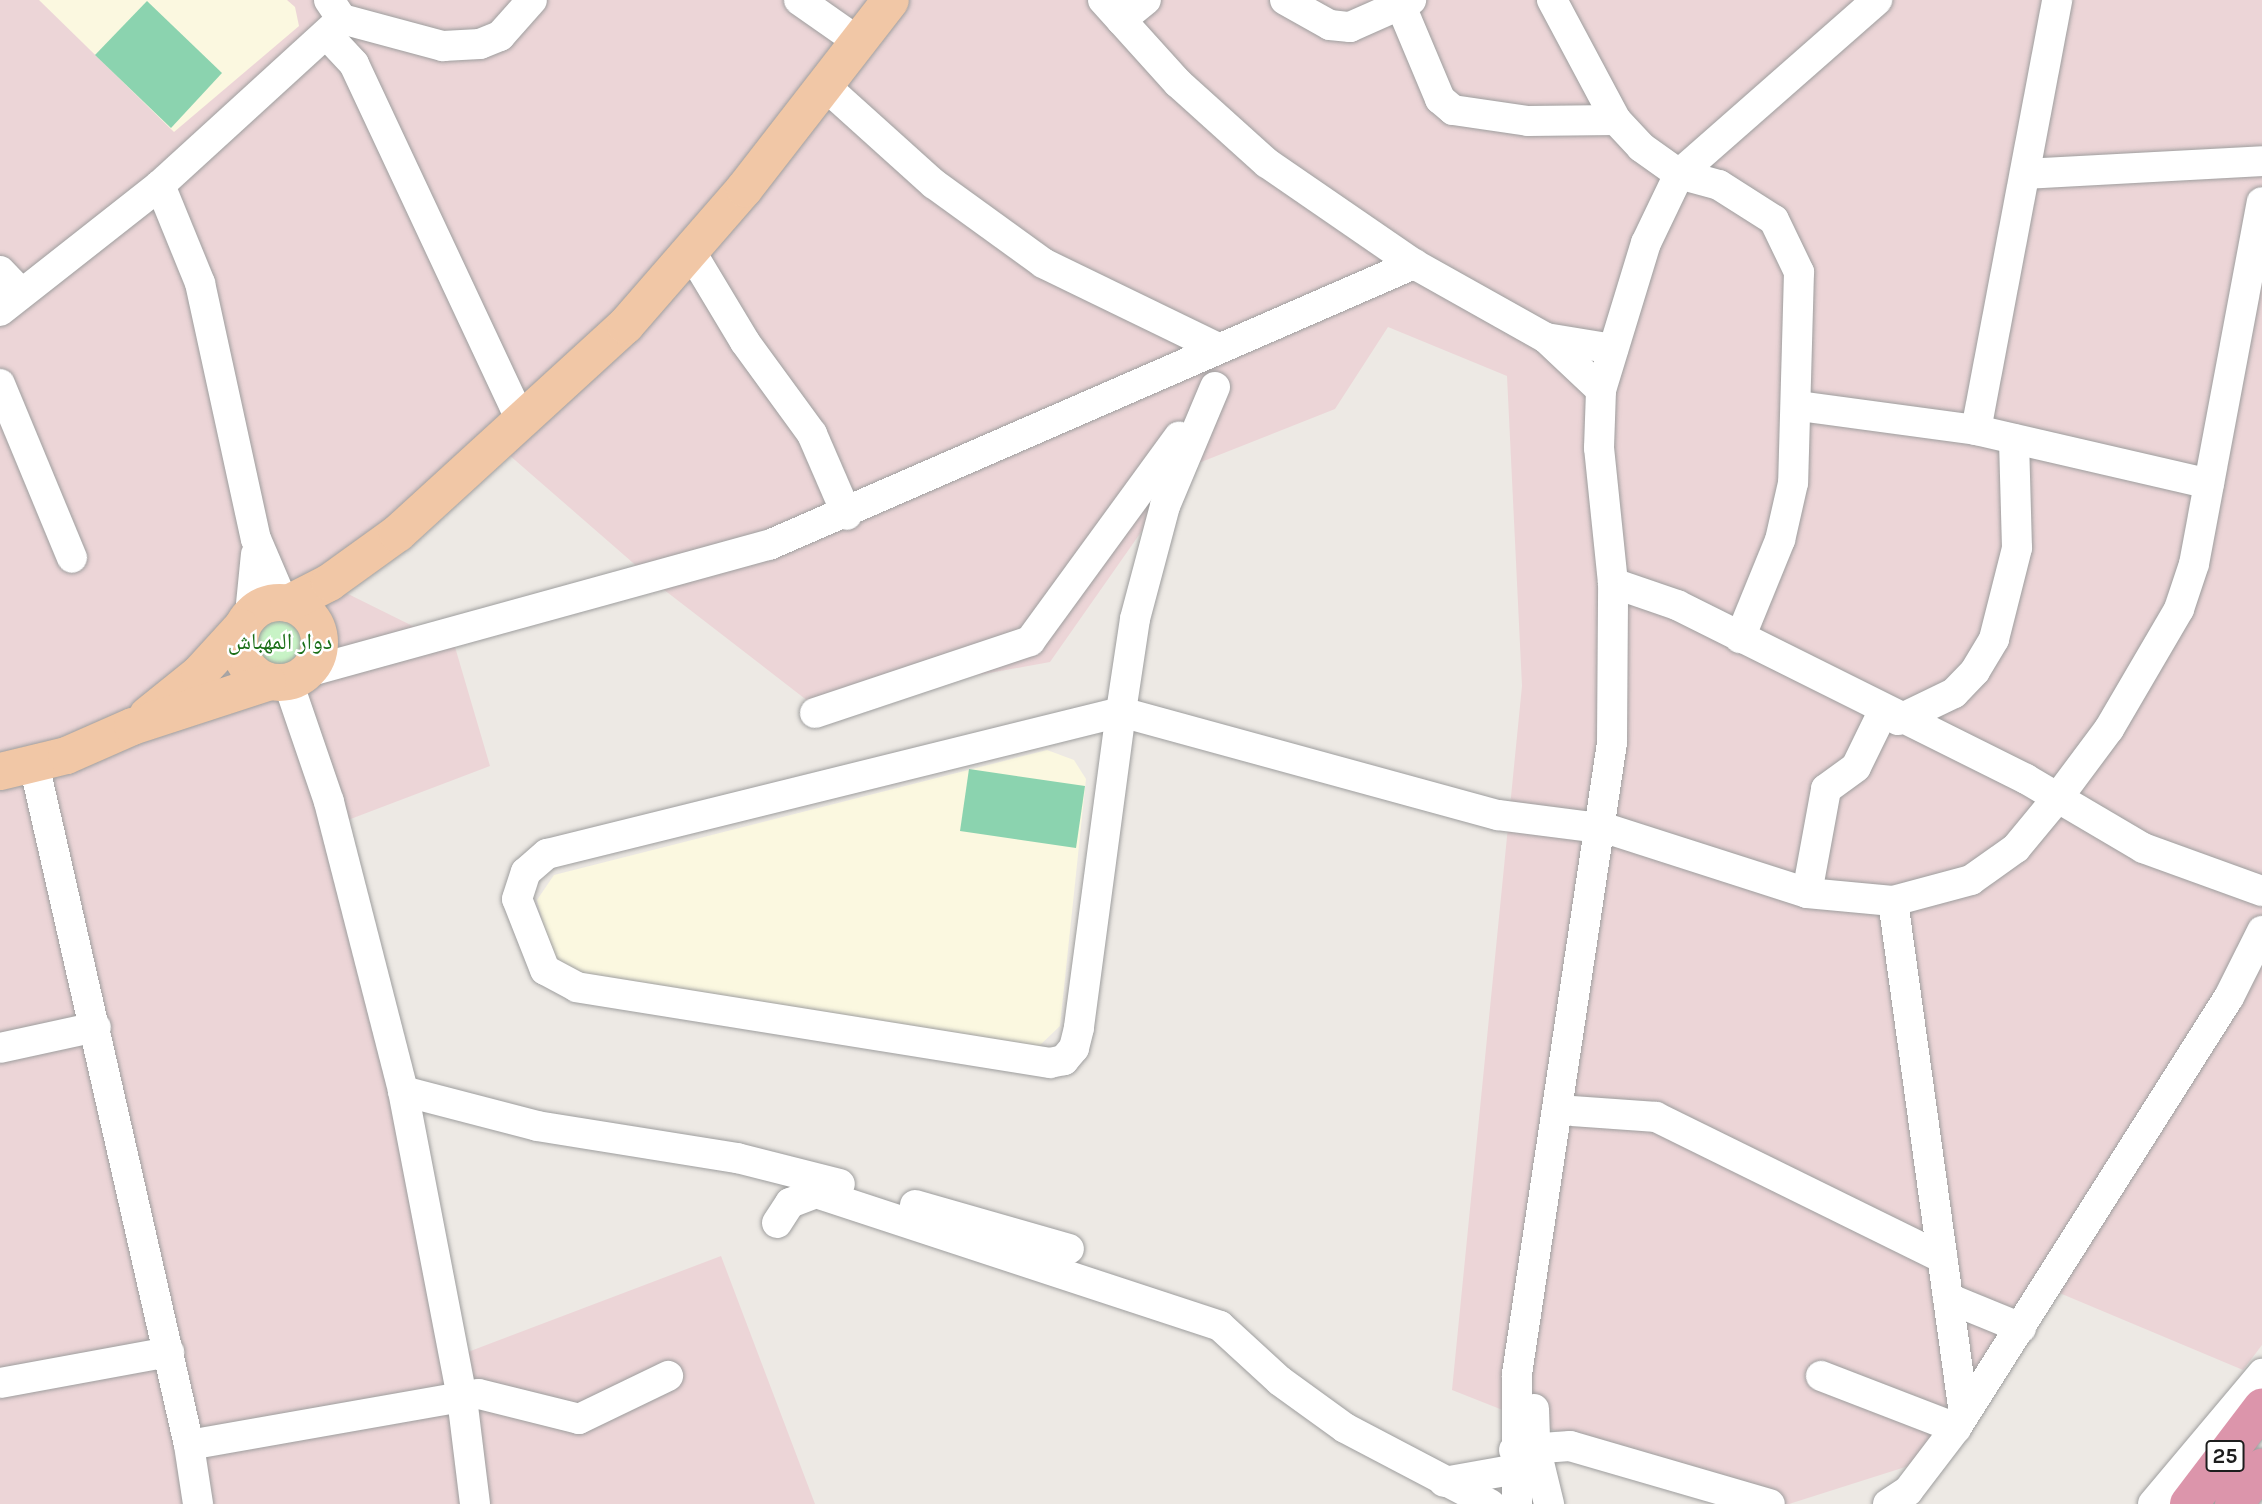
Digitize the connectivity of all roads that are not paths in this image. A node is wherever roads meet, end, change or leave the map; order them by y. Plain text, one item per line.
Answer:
1 (532, 0) edge
2 (799, 0) edge
3 (890, 0) edge
4 (1146, 0) edge
5 (1285, 0) edge
6 (1552, 0) edge
7 (1877, 0) edge
8 (2057, 0) edge
9 (1406, 3) edge
10 (1112, 10) edge
11 (333, 18) edge
12 (859, 42) junction
13 (825, 86) junction
14 (1616, 120) junction
15 (2262, 161) edge
16 (1679, 174) junction
17 (2025, 174) junction
18 (160, 185) junction
19 (2262, 202) edge
20 (691, 252) junction
21 (1414, 264) junction
22 (7, 291) edge
23 (1253, 334) junction
24 (1546, 338) junction
25 (1218, 348) junction
26 (1613, 349) junction
27 (0, 384) edge
28 (1215, 387) junction
29 (1601, 390) junction
30 (1799, 406) junction
31 (522, 423) junction
32 (1976, 430) junction
33 (2014, 439) junction
34 (2209, 484) junction
35 (847, 514) junction
36 (369, 555) junction
37 (72, 558) dead end
38 (1613, 583) junction
39 (266, 612) junction
40 (319, 636) junction
41 (1740, 638) junction
42 (287, 678) junction
43 (1121, 712) junction
44 (815, 713) dead end
45 (1891, 716) junction
46 (132, 726) junction
47 (17, 768) edge
48 (2059, 796) junction
49 (1602, 828) junction
50 (2262, 891) edge
51 (1807, 893) junction
52 (1893, 901) junction
53 (2262, 931) edge
54 (96, 1027) junction
55 (0, 1048) edge
56 (403, 1091) junction
57 (1573, 1111) junction
58 (777, 1223) dead end
59 (1069, 1249) dead end
60 (1942, 1258) junction
61 (1948, 1298) junction
62 (2021, 1328) junction
63 (169, 1352) junction
64 (2262, 1374) edge
65 (668, 1376) dead end
66 (1821, 1376) dead end
67 (0, 1383) edge
68 (462, 1398) junction
69 (2262, 1408) edge
70 (1960, 1421) junction
71 (190, 1445) junction
72 (1526, 1457) junction
73 (2262, 1468) edge
74 (1444, 1482) junction
75 (2262, 1497) edge
76 (198, 1504) edge
77 (475, 1504) edge
78 (1490, 1504) edge
79 (1517, 1504) edge
80 (1549, 1504) edge
81 (1770, 1504) edge
82 (1888, 1504) edge
83 (2153, 1504) edge
84 (2189, 1504) edge
85 (2234, 1504) edge
86 (2257, 1504) edge

1 - 11 street
2 - 12 street
3 - 12 main road
4 - 10 street
5 - 9 street
6 - 14 street
7 - 16 street
8 - 17 street
9 - 14 street
10 - 21 street
11 - 18 street
11 - 31 street
12 - 13 main road
13 - 20 main road
13 - 25 street
14 - 16 street
15 - 17 street
16 - 26 street
16 - 30 street
17 - 32 street
18 - 22 street
18 - 39 street
19 - 34 street
20 - 31 main road
20 - 35 street
21 - 23 street
21 - 24 street
23 - 25 street
23 - 28 street
24 - 26 street
24 - 29 street
25 - 35 street
26 - 29 street
27 - 37 street
28 - 43 street
28 - 44 street
29 - 38 street
30 - 32 street
30 - 41 street
31 - 36 main road
32 - 33 street
33 - 34 street
33 - 45 street
34 - 48 street
35 - 42 street
36 - 39 main road
36 - 40 main road
38 - 41 street
38 - 49 street
39 - 40 main road
39 - 42 main road
39 - 46 main road
40 - 42 main road
41 - 45 street
42 - 46 main road
42 - 56 street
43 - 43 street
43 - 49 street
45 - 48 street
45 - 51 street
46 - 47 main road
47 - 54 street
48 - 50 street
48 - 52 street
49 - 51 street
49 - 57 street
49 - 72 street
51 - 52 street
52 - 60 street
53 - 62 street
54 - 55 street
54 - 63 street
56 - 59 street
56 - 68 street
57 - 60 street
57 - 72 street
58 - 74 street
60 - 61 street
61 - 62 street
61 - 70 street
62 - 70 street
63 - 67 street
63 - 71 street
64 - 83 street
65 - 68 street
66 - 70 street
68 - 71 street
68 - 77 street
69 - 84 highway, 25
70 - 82 street
71 - 76 street
72 - 74 street
72 - 79 street
72 - 80 street
72 - 81 street
73 - 85 highway, 25
74 - 78 street
75 - 86 street

